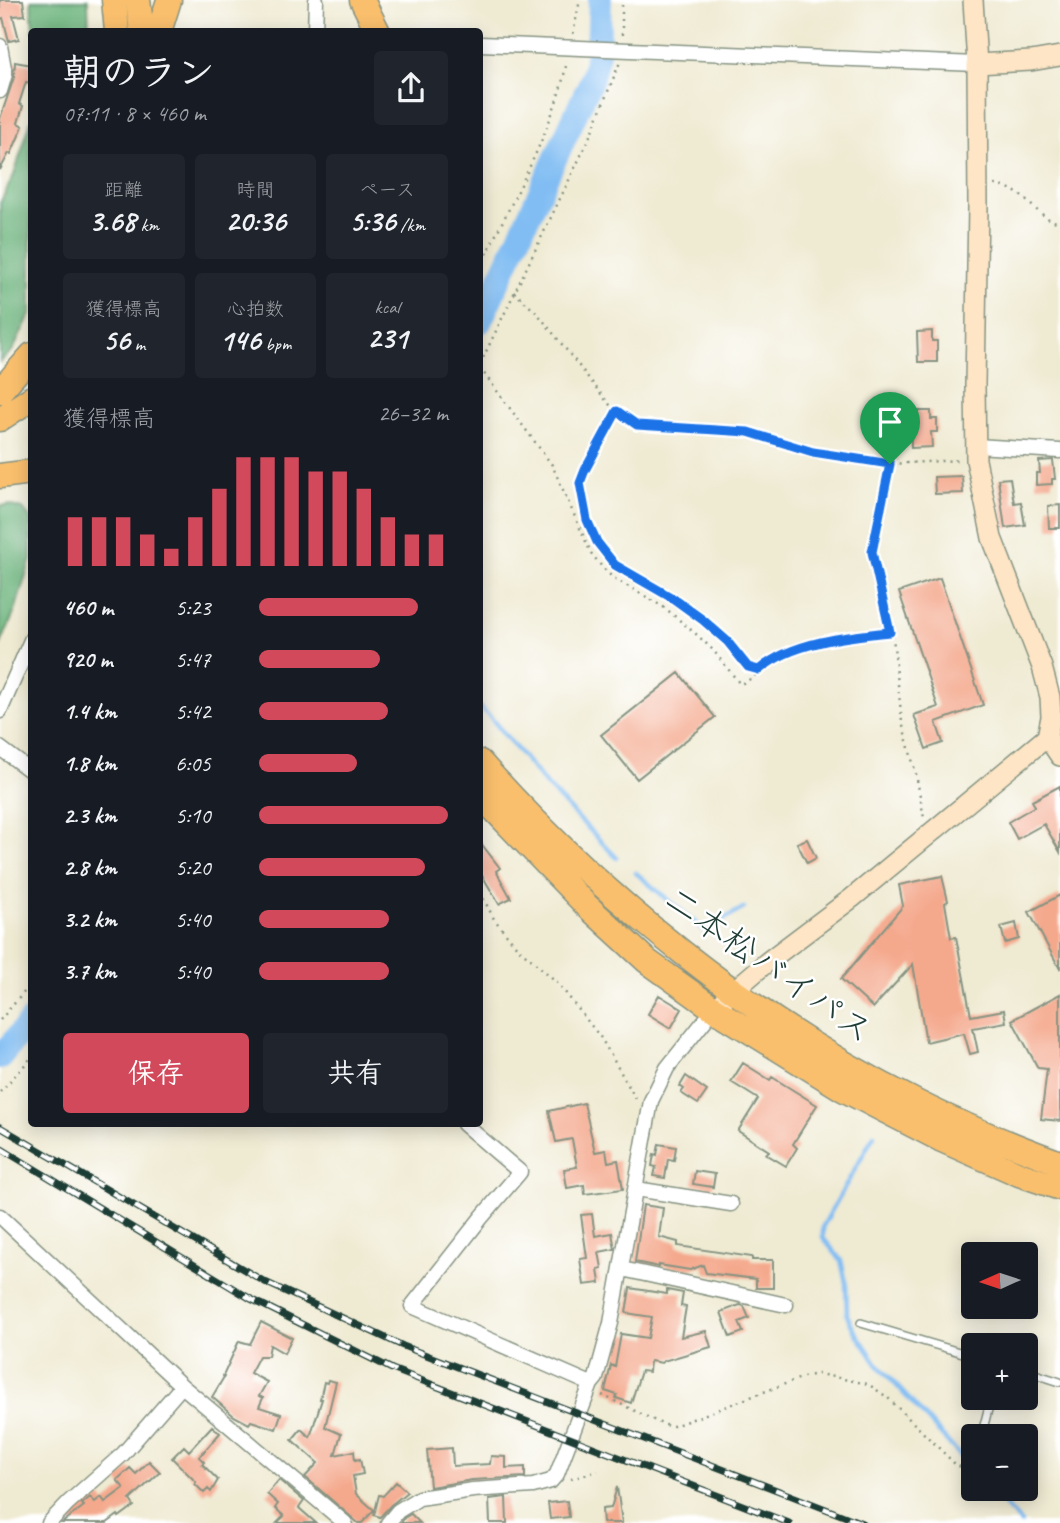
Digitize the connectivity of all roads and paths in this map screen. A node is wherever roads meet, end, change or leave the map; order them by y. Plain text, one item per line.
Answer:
1 (104, 0) edge
2 (114, 0) edge
3 (138, 0) edge
4 (169, 0) edge
5 (316, 0) edge
6 (362, 0) edge
7 (377, 0) edge
8 (580, 0) edge
9 (622, 0) edge
10 (974, 0) edge
11 (106, 28) edge
12 (117, 28) edge
13 (142, 28) edge
14 (160, 28) edge
15 (315, 28) edge
16 (375, 28) edge
17 (387, 28) edge
18 (483, 44) edge
19 (0, 46) edge
20 (571, 48) junction
21 (620, 50) junction
22 (1060, 56) edge
23 (977, 64) junction
24 (0, 91) edge
25 (977, 181) junction
26 (1060, 223) edge
27 (483, 261) edge
28 (514, 292) junction
29 (483, 359) edge
30 (28, 360) edge
31 (483, 370) edge
32 (0, 391) edge
33 (28, 401) edge
34 (617, 411) junction
35 (28, 414) edge
36 (0, 419) edge
37 (0, 431) edge
38 (1060, 451) edge
39 (976, 453) junction
40 (890, 464) junction
41 (28, 472) edge
42 (0, 476) edge
43 (890, 632) junction
44 (28, 647) edge
45 (759, 670) junction
46 (0, 711) edge
47 (1047, 737) junction
48 (0, 748) edge
49 (1060, 756) edge
50 (483, 765) edge
51 (28, 769) edge
52 (483, 799) edge
53 (483, 823) edge
54 (928, 835) junction
55 (483, 898) edge
56 (647, 961) junction
57 (28, 988) edge
58 (734, 990) junction
59 (714, 1009) junction
60 (0, 1020) edge
61 (28, 1061) edge
62 (0, 1092) edge
63 (648, 1116) junction
64 (468, 1127) edge
65 (1060, 1163) edge
66 (1060, 1188) edge
67 (636, 1189) junction
68 (731, 1205) dead end
69 (0, 1216) edge
70 (622, 1269) junction
71 (786, 1305) dead end
72 (861, 1323) dead end
73 (961, 1352) edge
74 (1038, 1375) edge
75 (1060, 1382) edge
76 (183, 1386) junction
77 (590, 1387) junction
78 (961, 1467) edge
79 (597, 1471) dead end
80 (551, 1481) junction
81 (334, 1520) edge
82 (49, 1523) edge
83 (388, 1523) edge

1 - 11 highway
2 - 12 highway
3 - 13 highway
4 - 14 highway
5 - 15 street
6 - 16 highway
7 - 17 highway
8 - 20 path
9 - 21 path
10 - 23 street
18 - 20 street
19 - 24 street
20 - 21 street
20 - 27 path
21 - 23 street
21 - 28 path
22 - 23 street
23 - 25 street
25 - 26 path
25 - 39 street
28 - 29 path
28 - 34 path
30 - 32 highway
31 - 45 path
33 - 36 highway
34 - 40 path
34 - 45 path
35 - 37 highway
38 - 39 street
39 - 40 path
39 - 47 street
40 - 43 path
41 - 42 highway
43 - 45 path
43 - 54 path
44 - 46 street
47 - 49 street
47 - 54 street
48 - 51 street
50 - 58 highway, 二本松バイパス
52 - 56 highway, 二本松バイパス
53 - 56 highway
54 - 58 street
55 - 63 path
56 - 59 highway, 二本松バイパス
57 - 60 path
58 - 59 street
58 - 65 highway, 二本松バイパス
59 - 63 street
59 - 66 highway, 二本松バイパス
61 - 62 path
63 - 67 street
64 - 77 street
67 - 68 street
67 - 70 street
69 - 76 street
70 - 71 street
70 - 77 street
72 - 73 lane
74 - 75 lane
76 - 81 street
76 - 82 street
77 - 78 path
77 - 80 street
79 - 80 path
80 - 83 street

